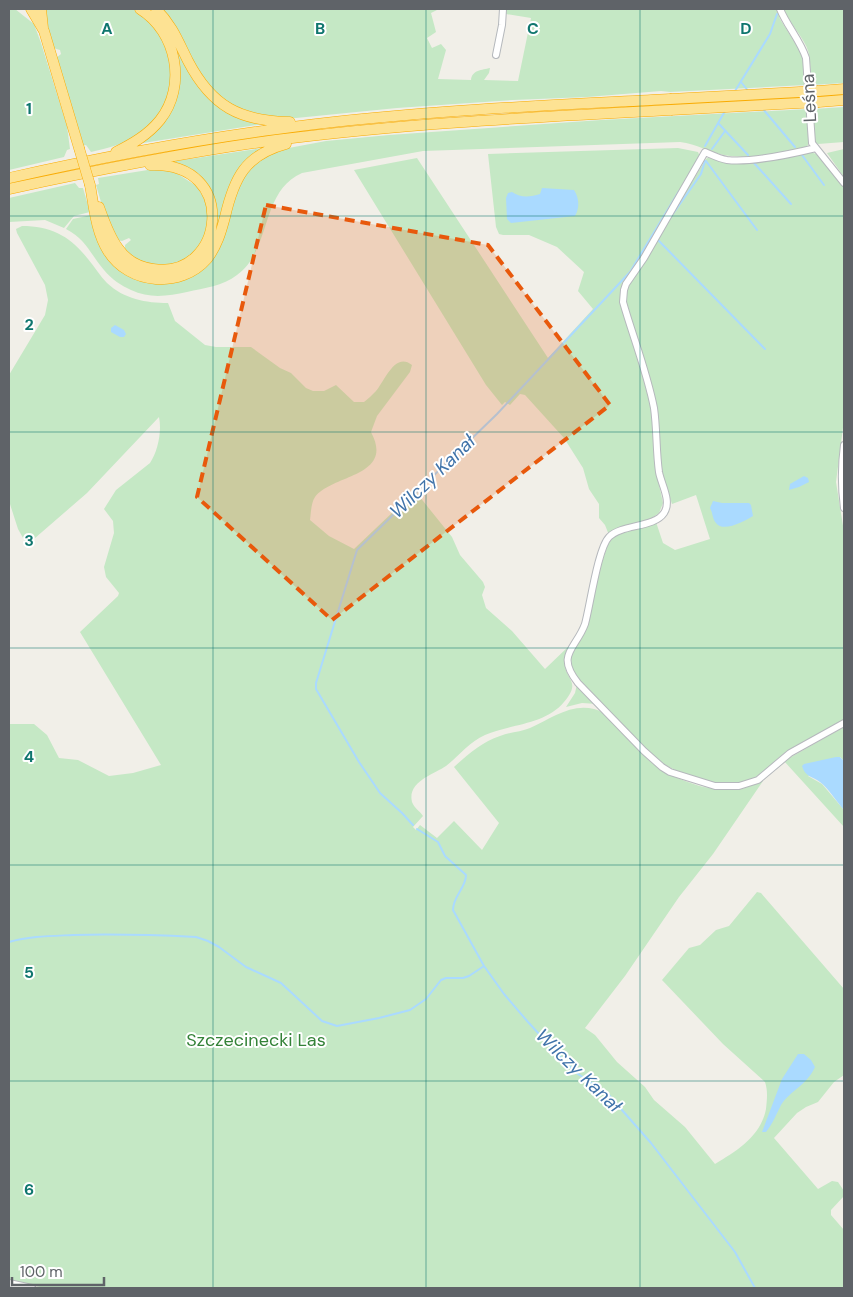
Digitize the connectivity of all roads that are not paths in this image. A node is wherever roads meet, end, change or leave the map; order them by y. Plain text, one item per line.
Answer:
1 (31, 9) edge
2 (42, 9) edge
3 (140, 9) edge
4 (156, 9) edge
5 (503, 9) edge
6 (780, 9) edge
7 (44, 31) junction
8 (496, 55) dead end
9 (844, 89) edge
10 (844, 100) edge
11 (321, 123) junction
12 (322, 134) junction
13 (816, 148) junction
14 (106, 157) junction
15 (116, 166) junction
16 (9, 178) edge
17 (844, 183) edge
18 (90, 185) junction
19 (9, 189) edge
20 (844, 445) edge
21 (844, 508) edge
22 (844, 723) edge
23 (9, 1283) edge
24 (32, 1288) edge

1 - 7 highway
2 - 7 highway
3 - 14 highway
4 - 11 highway
5 - 8 street
6 - 13 street, Leśna
7 - 18 highway, bridge
9 - 11 highway, bridge
10 - 12 highway, bridge
11 - 14 highway
12 - 15 highway
12 - 18 highway
13 - 17 street, Leśna
13 - 22 street
14 - 16 highway
15 - 18 highway
15 - 19 highway
20 - 21 street
23 - 24 street

